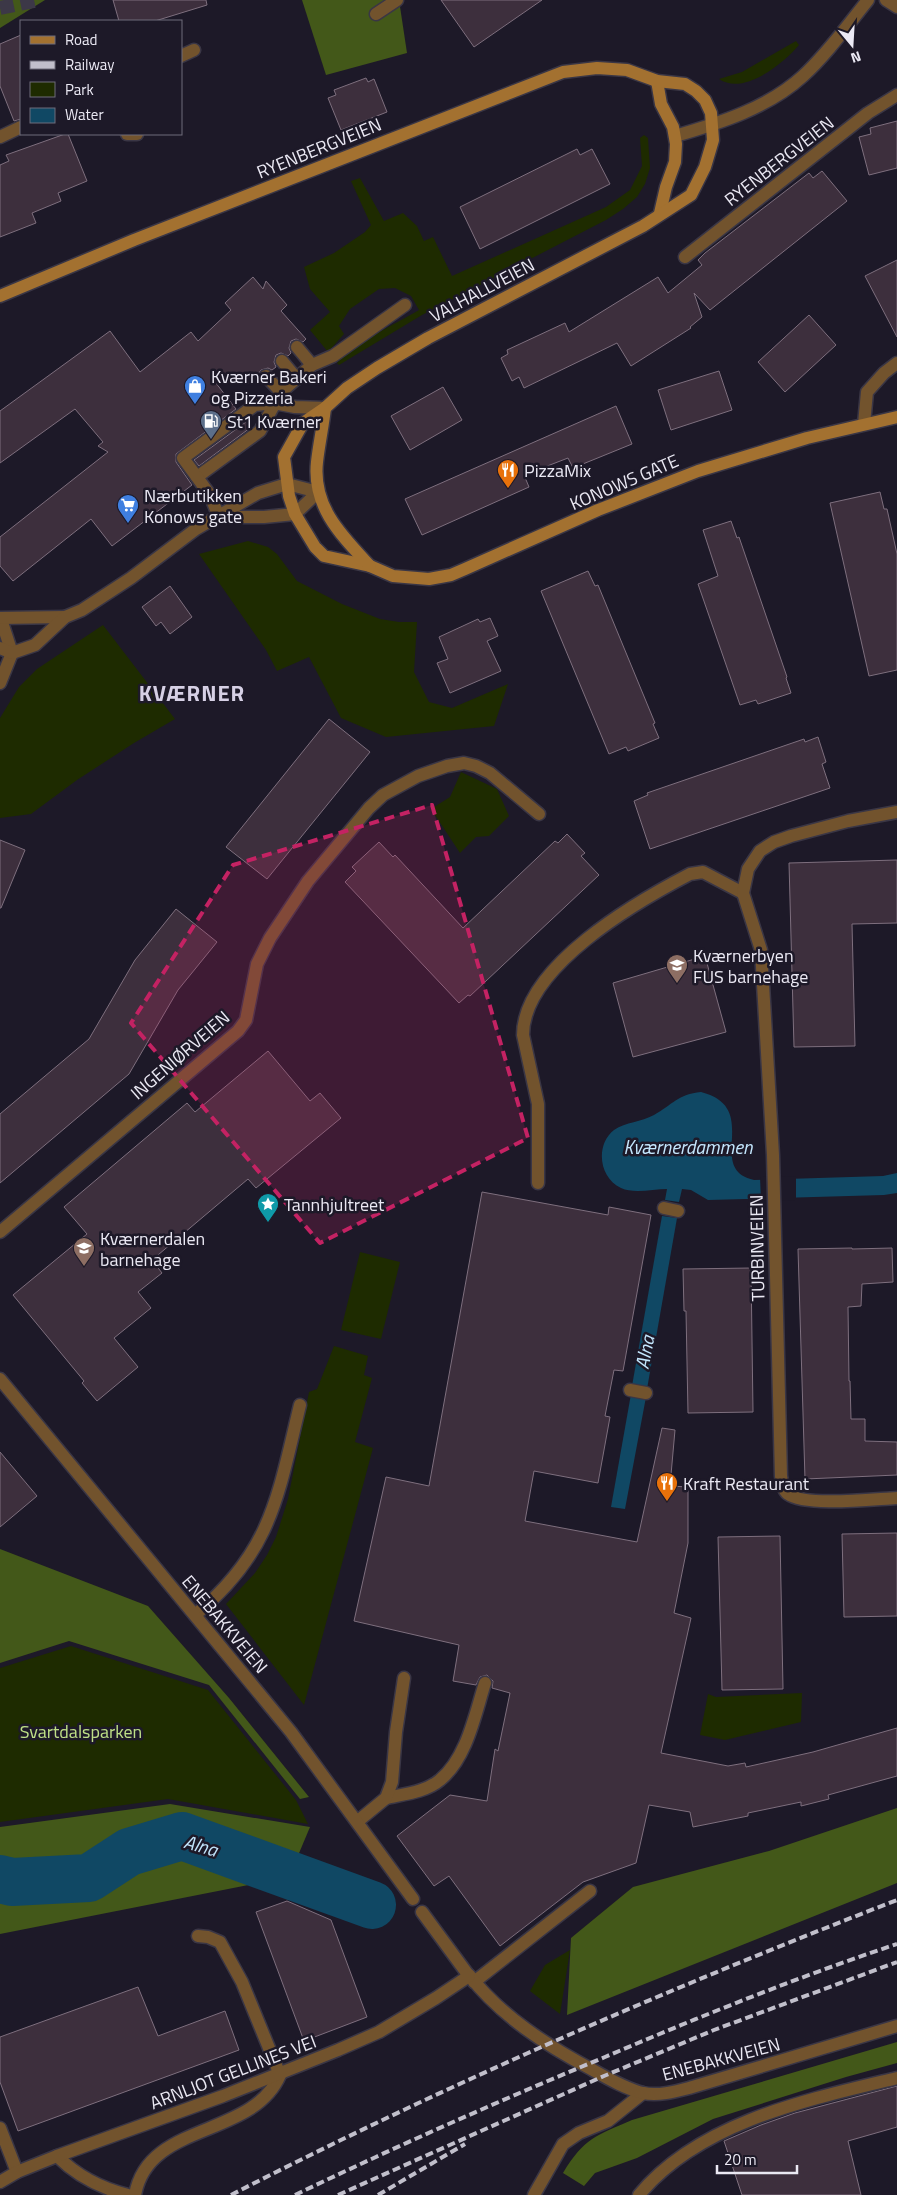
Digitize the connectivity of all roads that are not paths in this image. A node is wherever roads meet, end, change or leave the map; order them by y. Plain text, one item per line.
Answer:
1 (397, 0) edge
2 (868, 0) edge
3 (886, 0) edge
4 (897, 7) edge
5 (376, 14) dead end
6 (194, 50) dead end
7 (182, 56) edge
8 (657, 81) junction
9 (897, 95) edge
10 (712, 125) junction
11 (20, 127) edge
12 (675, 136) junction
13 (0, 137) edge
14 (660, 214) junction
15 (685, 257) dead end
16 (0, 296) edge
17 (405, 305) dead end
18 (297, 348) dead end
19 (282, 361) dead end
20 (897, 363) edge
21 (312, 365) junction
22 (266, 376) dead end
23 (297, 379) junction
24 (282, 392) junction
25 (274, 403) junction
26 (325, 408) junction
27 (897, 417) edge
28 (864, 424) junction
29 (197, 478) junction
30 (287, 484) junction
31 (318, 492) junction
32 (295, 514) junction
33 (219, 517) junction
34 (370, 566) junction
35 (65, 617) junction
36 (0, 619) edge
37 (6, 651) edge
38 (0, 682) edge
39 (897, 812) edge
40 (539, 814) dead end
41 (743, 893) junction
42 (538, 1183) dead end
43 (664, 1208) dead end
44 (678, 1211) dead end
45 (0, 1232) edge
46 (0, 1379) edge
47 (630, 1390) dead end
48 (646, 1393) dead end
49 (300, 1405) dead end
50 (897, 1498) edge
51 (195, 1615) junction
52 (404, 1678) dead end
53 (485, 1683) dead end
54 (386, 1798) junction
55 (358, 1821) junction
56 (590, 1891) dead end
57 (413, 1899) dead end
58 (422, 1912) dead end
59 (198, 1936) dead end
60 (471, 1978) junction
61 (897, 2026) edge
62 (280, 2075) junction
63 (897, 2078) edge
64 (643, 2093) junction
65 (0, 2128) edge
66 (57, 2156) junction
67 (17, 2172) junction
68 (0, 2182) edge
69 (128, 2195) edge
70 (135, 2195) edge
71 (534, 2195) edge
72 (639, 2195) edge

1 - 5 street
2 - 10 street
3 - 4 street
6 - 7 street
8 - 10 main road, RYENBERGVEIEN
8 - 12 main road
8 - 16 main road, RYENBERGVEIEN
9 - 15 street, RYENBERGVEIEN
10 - 12 street
10 - 14 main road, VALHALLVEIEN
11 - 13 street
12 - 14 main road
14 - 26 main road, VALHALLVEIEN
17 - 21 street
18 - 21 street
19 - 23 street
20 - 28 street
21 - 23 street
22 - 24 street
23 - 24 street
24 - 25 street
25 - 26 street
25 - 29 street
25 - 29 street
26 - 30 main road, VALHALLVEIEN
26 - 31 main road
27 - 28 main road, KONOWS GATE
28 - 34 main road, KONOWS GATE
29 - 33 street
30 - 31 street
30 - 32 main road, VALHALLVEIEN
30 - 33 street
31 - 32 street
31 - 34 main road, KONOWS GATE
32 - 33 street
32 - 34 main road, KONOWS GATE
33 - 35 street
35 - 36 street
35 - 37 street
36 - 37 street
37 - 38 street
39 - 41 street
40 - 45 street, INGENIØRVEIEN
41 - 42 street
41 - 50 street, TURBINVEIEN
43 - 44 street
46 - 51 street, ENEBAKKVEIEN
47 - 48 street
49 - 51 street
51 - 55 street, ENEBAKKVEIEN
52 - 54 street
53 - 54 street
54 - 55 street
55 - 57 street, ENEBAKKVEIEN
56 - 60 street, ARNLJOT GELLINES VEI
58 - 60 street, ENEBAKKVEIEN
59 - 62 street
60 - 62 street, ARNLJOT GELLINES VEI
60 - 64 street, ENEBAKKVEIEN
61 - 64 street, ENEBAKKVEIEN
62 - 66 street, ARNLJOT GELLINES VEI
62 - 70 street
63 - 72 street
64 - 71 street
65 - 67 street
66 - 67 street, ARNLJOT GELLINES VEI
66 - 69 street
67 - 68 street, ARNLJOT GELLINES VEI

